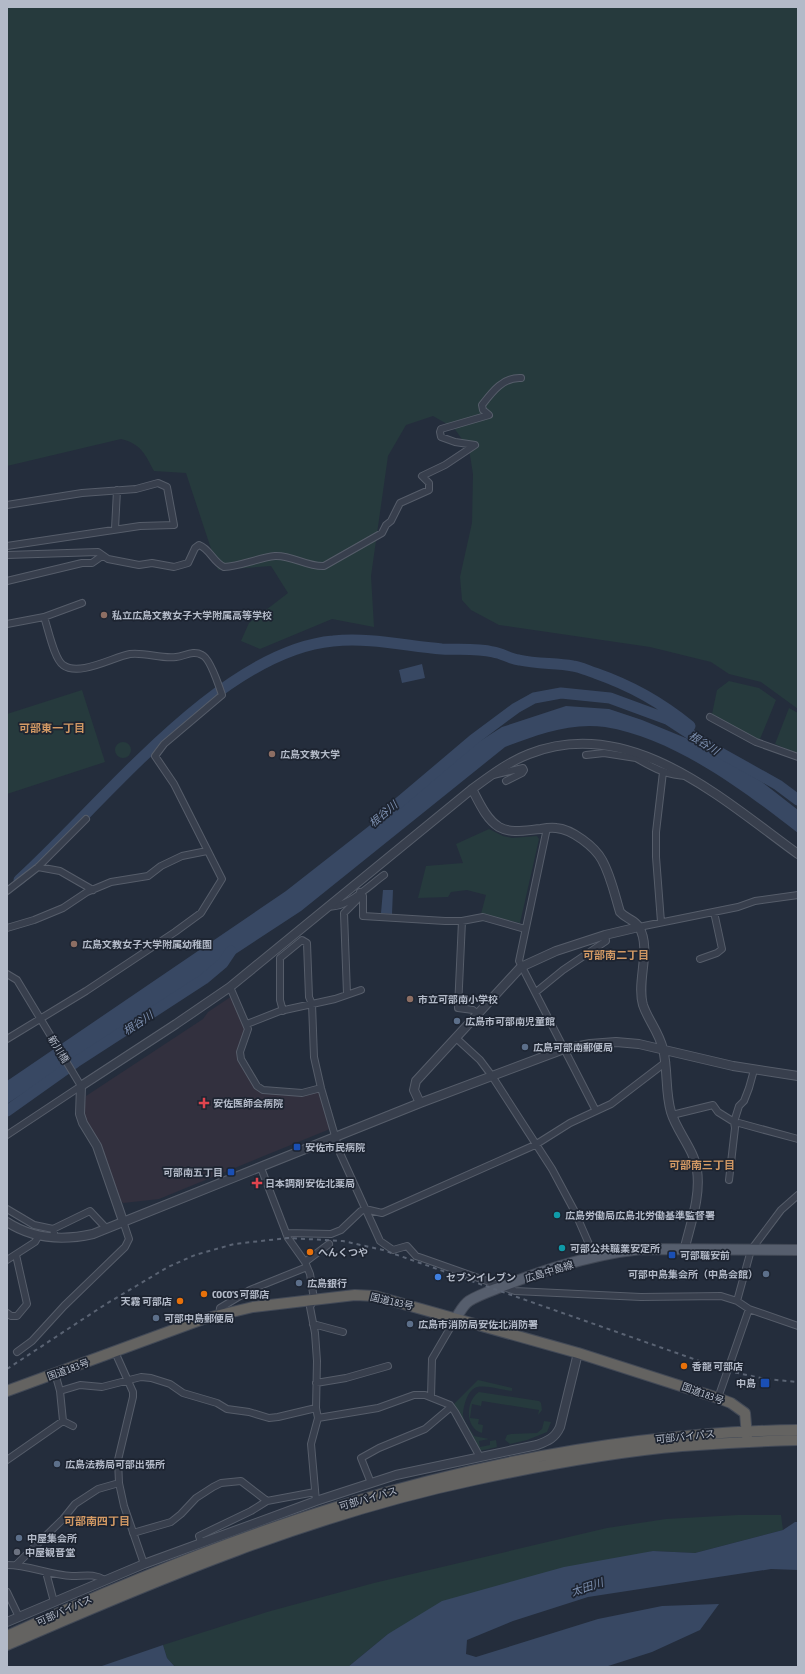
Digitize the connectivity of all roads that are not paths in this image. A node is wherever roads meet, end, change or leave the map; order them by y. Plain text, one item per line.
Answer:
1 (521, 378) dead end
2 (117, 490) junction
3 (7, 505) edge
4 (115, 529) junction
5 (7, 546) edge
6 (7, 555) edge
7 (102, 556) junction
8 (7, 582) edge
9 (82, 603) dead end
10 (44, 617) junction
11 (7, 624) edge
12 (710, 717) dead end
13 (586, 755) dead end
14 (636, 755) junction
15 (798, 757) edge
16 (663, 772) junction
17 (490, 776) junction
18 (687, 776) junction
19 (506, 781) dead end
20 (472, 790) junction
21 (86, 819) dead end
22 (547, 828) junction
23 (207, 851) junction
24 (798, 854) edge
25 (38, 867) junction
26 (384, 874) dead end
27 (93, 890) junction
28 (7, 891) edge
29 (360, 892) junction
30 (798, 895) edge
31 (330, 906) junction
32 (714, 912) junction
33 (462, 921) junction
34 (661, 922) junction
35 (639, 927) junction
36 (7, 928) edge
37 (525, 929) junction
38 (605, 935) junction
39 (700, 959) dead end
40 (521, 967) junction
41 (7, 974) edge
42 (230, 987) junction
43 (361, 990) dead end
44 (536, 992) junction
45 (347, 994) junction
46 (312, 1004) junction
47 (283, 1011) junction
48 (478, 1014) junction
49 (42, 1019) junction
50 (247, 1024) junction
51 (456, 1038) junction
52 (7, 1039) edge
53 (564, 1048) junction
54 (663, 1048) junction
55 (666, 1062) junction
56 (754, 1070) junction
57 (492, 1076) junction
58 (798, 1076) edge
59 (81, 1086) junction
60 (321, 1088) junction
61 (420, 1103) junction
62 (596, 1111) junction
63 (672, 1115) junction
64 (735, 1123) junction
65 (7, 1130) edge
66 (7, 1135) edge
67 (335, 1136) junction
68 (798, 1139) edge
69 (535, 1145) junction
70 (261, 1168) junction
71 (729, 1180) dead end
72 (798, 1195) edge
73 (7, 1209) edge
74 (365, 1209) junction
75 (123, 1221) junction
76 (7, 1222) edge
77 (106, 1228) junction
78 (53, 1229) junction
79 (286, 1233) junction
80 (38, 1236) junction
81 (56, 1238) junction
82 (329, 1244) dead end
83 (751, 1250) junction
84 (798, 1250) edge
85 (684, 1251) junction
86 (16, 1255) junction
87 (595, 1258) junction
88 (7, 1260) edge
89 (306, 1264) junction
90 (502, 1286) junction
91 (314, 1299) junction
92 (737, 1301) junction
93 (749, 1309) junction
94 (7, 1313) edge
95 (219, 1315) junction
96 (456, 1318) junction
97 (313, 1324) junction
98 (798, 1326) edge
99 (343, 1332) dead end
100 (17, 1352) dead end
101 (115, 1352) junction
102 (578, 1353) junction
103 (388, 1366) dead end
104 (55, 1373) junction
105 (127, 1379) junction
106 (316, 1383) junction
107 (60, 1391) junction
108 (7, 1392) edge
109 (431, 1397) junction
110 (718, 1398) junction
111 (451, 1407) junction
112 (316, 1408) junction
113 (318, 1418) junction
114 (64, 1421) junction
115 (73, 1426) dead end
116 (798, 1430) edge
117 (748, 1431) junction
118 (798, 1440) edge
119 (747, 1442) junction
120 (480, 1457) junction
121 (7, 1460) edge
122 (119, 1483) junction
123 (371, 1483) junction
124 (315, 1496) junction
125 (267, 1501) junction
126 (222, 1530) junction
127 (133, 1532) junction
128 (144, 1564) junction
129 (7, 1565) edge
130 (16, 1565) junction
131 (46, 1572) junction
132 (105, 1580) junction
133 (7, 1592) edge
134 (54, 1602) junction
135 (18, 1617) junction
136 (7, 1622) edge
137 (7, 1636) edge
138 (7, 1645) edge

1 - 7 street
2 - 3 street
2 - 4 street
2 - 4 street
4 - 5 street
6 - 7 street
7 - 8 street
9 - 10 street
10 - 11 street
10 - 23 street
12 - 15 street
13 - 14 street
14 - 16 street
14 - 17 street
14 - 18 street
16 - 18 street
16 - 34 street
17 - 19 street
17 - 20 street
18 - 24 street
20 - 22 street
20 - 31 street
21 - 25 street
22 - 35 street
22 - 37 street
23 - 27 street
23 - 49 street
25 - 27 street
25 - 28 street
26 - 29 street
27 - 36 street
29 - 31 street
29 - 33 street
29 - 45 street
30 - 32 street
31 - 42 street
32 - 34 street
32 - 39 street
33 - 37 street
33 - 48 street
34 - 35 street
35 - 38 street
35 - 54 street
37 - 40 street
38 - 40 street
38 - 44 street
40 - 44 street
40 - 48 street
41 - 49 street, 新川橋
42 - 50 street
42 - 59 street
43 - 45 street
44 - 53 street
45 - 46 street
46 - 47 street
46 - 47 street
46 - 60 street
47 - 50 street
48 - 51 street
49 - 52 street
49 - 59 street, 新川橋
50 - 60 street
51 - 57 street
51 - 61 street
53 - 54 street
53 - 57 street
53 - 62 street
54 - 55 street
54 - 56 street
55 - 62 street
55 - 63 street
56 - 58 street
56 - 64 street
57 - 61 street
57 - 69 street
59 - 65 street
59 - 66 street
59 - 75 street
60 - 67 street
61 - 67 street
62 - 69 street
63 - 64 street
63 - 85 street
64 - 68 street
64 - 71 street
67 - 70 street
67 - 74 street
69 - 74 street
69 - 87 street
70 - 75 street
70 - 79 street
72 - 83 street
73 - 78 street
74 - 79 street
74 - 90 street
75 - 77 street
75 - 100 street
76 - 80 street
77 - 78 street
77 - 81 street
78 - 81 street
79 - 89 street
80 - 81 street
80 - 86 street
82 - 89 street
83 - 84 main road, 広島中島線
83 - 85 main road, 広島中島線
83 - 92 street
85 - 87 main road, 広島中島線
86 - 88 street
86 - 94 street
87 - 90 main road, 広島中島線
89 - 91 street
89 - 95 street
90 - 92 street
90 - 96 main road, 広島中島線
91 - 95 highway, 国道183号
91 - 96 highway, 国道183号
91 - 97 street
92 - 93 street
93 - 98 street
93 - 110 street
95 - 101 highway, 国道183号
96 - 102 highway, 国道183号
96 - 109 street
97 - 99 street
97 - 106 street
101 - 104 highway, 国道183号
101 - 105 street
102 - 110 highway, 国道183号
102 - 120 street
103 - 106 street
104 - 107 street
104 - 108 highway, 国道183号
105 - 107 street
105 - 112 street
105 - 122 street
106 - 112 street
107 - 114 street
109 - 111 street
109 - 113 street
110 - 117 highway, 国道183号
111 - 120 street
111 - 123 street
112 - 113 street
113 - 124 street
114 - 115 street
114 - 121 street
116 - 117 highway, 可部バイパス
117 - 119 highway, 国道183号
117 - 137 highway, 可部バイパス
118 - 119 highway, 可部バイパス
119 - 138 highway, 可部バイパス
120 - 123 street
122 - 127 street
122 - 130 street
123 - 124 street
124 - 125 street
124 - 126 street
125 - 126 street
125 - 127 street
126 - 128 street
127 - 128 street
128 - 132 street
129 - 130 street
130 - 131 street
131 - 132 street
131 - 134 street
132 - 134 street
133 - 135 street
134 - 135 street
135 - 136 street

